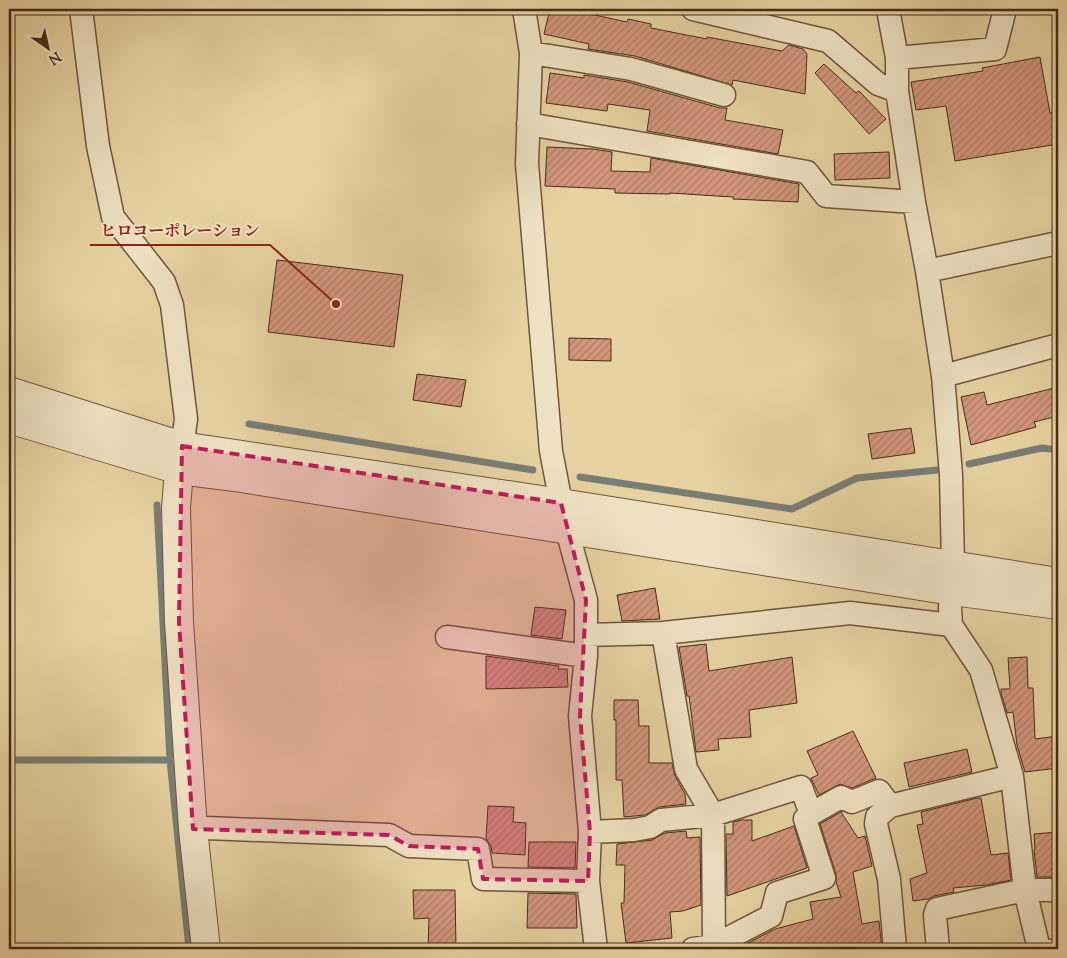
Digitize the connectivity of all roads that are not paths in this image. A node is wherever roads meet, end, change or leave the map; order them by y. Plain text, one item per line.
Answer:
1 (81, 9) edge
2 (524, 9) edge
3 (693, 9) edge
4 (888, 9) edge
5 (1005, 9) edge
6 (532, 53) junction
7 (897, 58) junction
8 (897, 91) junction
9 (724, 94) dead end
10 (528, 124) junction
11 (914, 202) junction
12 (1058, 244) edge
13 (927, 271) junction
14 (1058, 345) edge
15 (943, 376) junction
16 (9, 391) edge
17 (9, 419) edge
18 (180, 458) junction
19 (561, 503) junction
20 (567, 530) junction
21 (952, 578) junction
22 (1058, 582) edge
23 (1058, 606) edge
24 (951, 625) junction
25 (663, 634) junction
26 (447, 637) dead end
27 (586, 645) junction
28 (1012, 776) junction
29 (890, 806) junction
30 (811, 814) junction
31 (713, 815) junction
32 (193, 829) junction
33 (590, 832) junction
34 (588, 881) junction
35 (1025, 890) junction
36 (1058, 890) edge
37 (1045, 947) edge
38 (707, 948) edge
39 (206, 949) edge
40 (596, 949) edge
41 (895, 949) edge
42 (938, 949) edge

1 - 18 street
2 - 6 street
3 - 8 street
4 - 7 street
5 - 7 street
6 - 9 street
6 - 10 street
7 - 8 street
8 - 11 street
10 - 11 street
10 - 19 street
11 - 13 street
12 - 13 street
13 - 15 street
14 - 15 street
15 - 21 street
16 - 18 street
17 - 18 street
18 - 19 street
18 - 20 street
18 - 32 street
19 - 20 street
19 - 21 street
20 - 21 street
20 - 27 street
21 - 22 street
21 - 23 street
21 - 24 street
24 - 25 street
24 - 28 street
25 - 27 street
25 - 31 street
26 - 27 street
27 - 33 street
28 - 29 street
28 - 35 street
29 - 30 street
29 - 41 street
30 - 31 street
30 - 38 street
31 - 33 street
31 - 38 street
32 - 34 street
32 - 39 street
33 - 34 street
34 - 40 street
35 - 36 street
35 - 37 street
35 - 42 street

